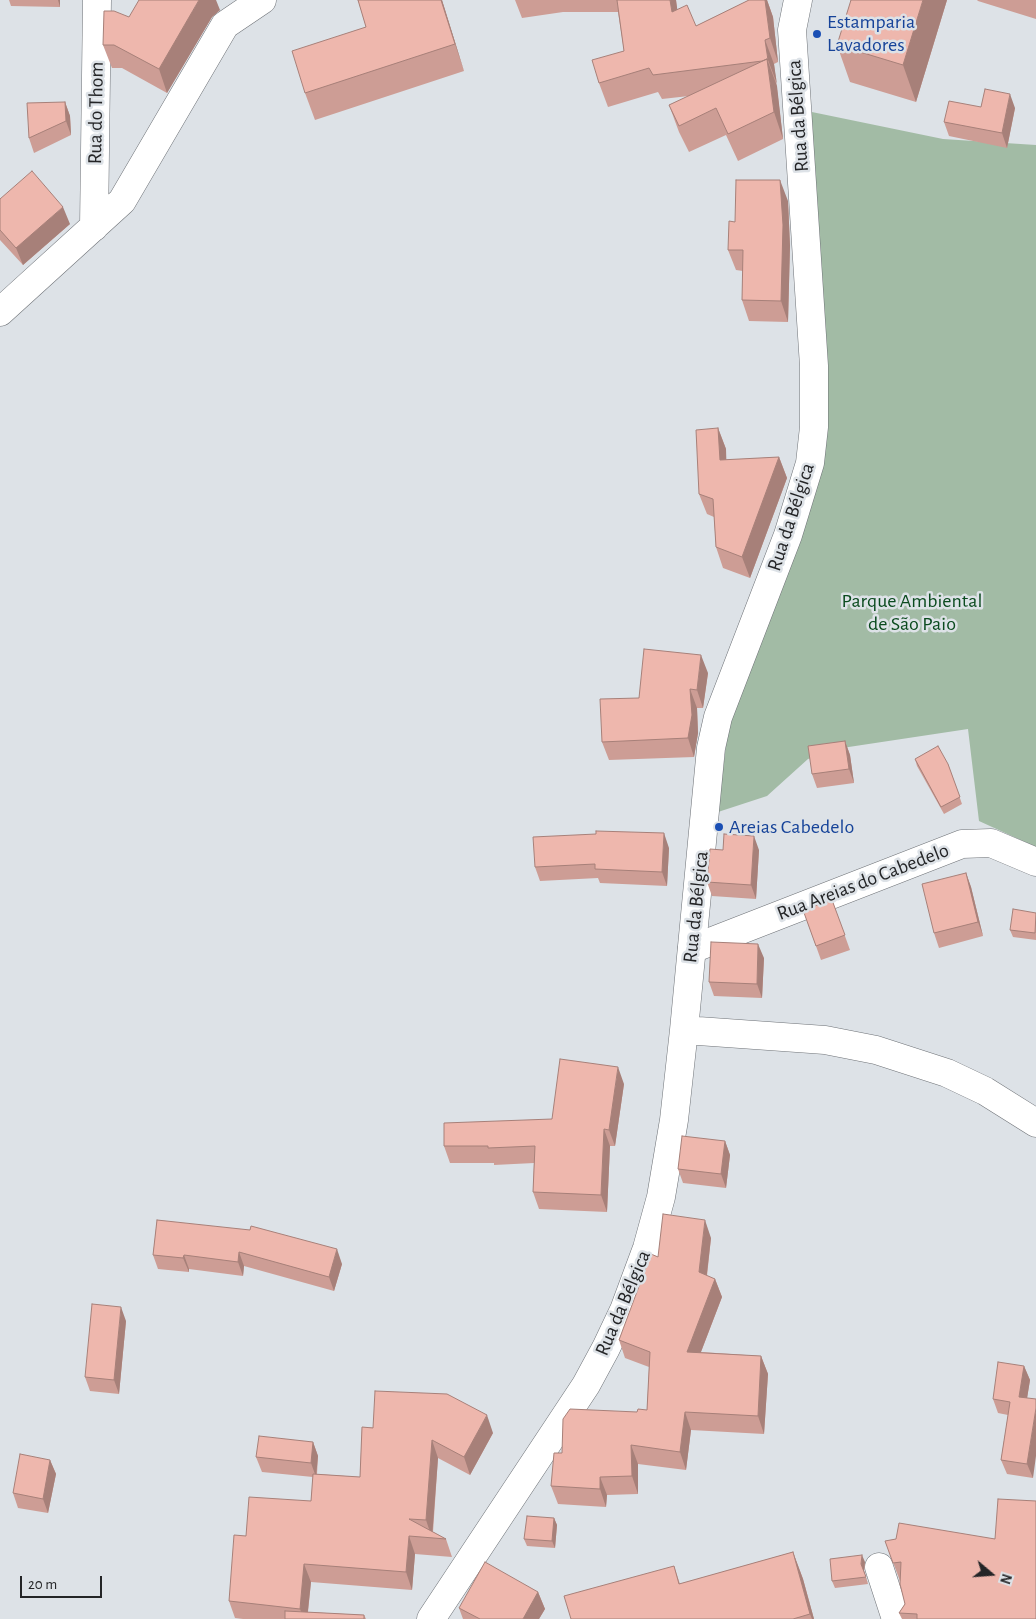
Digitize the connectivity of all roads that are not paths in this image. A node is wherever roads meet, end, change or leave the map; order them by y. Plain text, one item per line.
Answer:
1 (97, 0) edge
2 (262, 0) edge
3 (798, 0) edge
4 (94, 227) junction
5 (0, 312) edge
6 (1036, 862) edge
7 (692, 949) junction
8 (684, 1030) junction
9 (1036, 1123) edge
10 (879, 1567) dead end
11 (431, 1619) edge
12 (896, 1619) edge

1 - 4 main road, Rua do Thom
2 - 4 main road
3 - 7 main road, Rua da Bélgica
4 - 5 main road
6 - 7 main road, Rua Areias do Cabedelo
7 - 8 main road, Rua da Bélgica
8 - 9 main road
8 - 11 main road, Rua da Bélgica
10 - 12 main road

